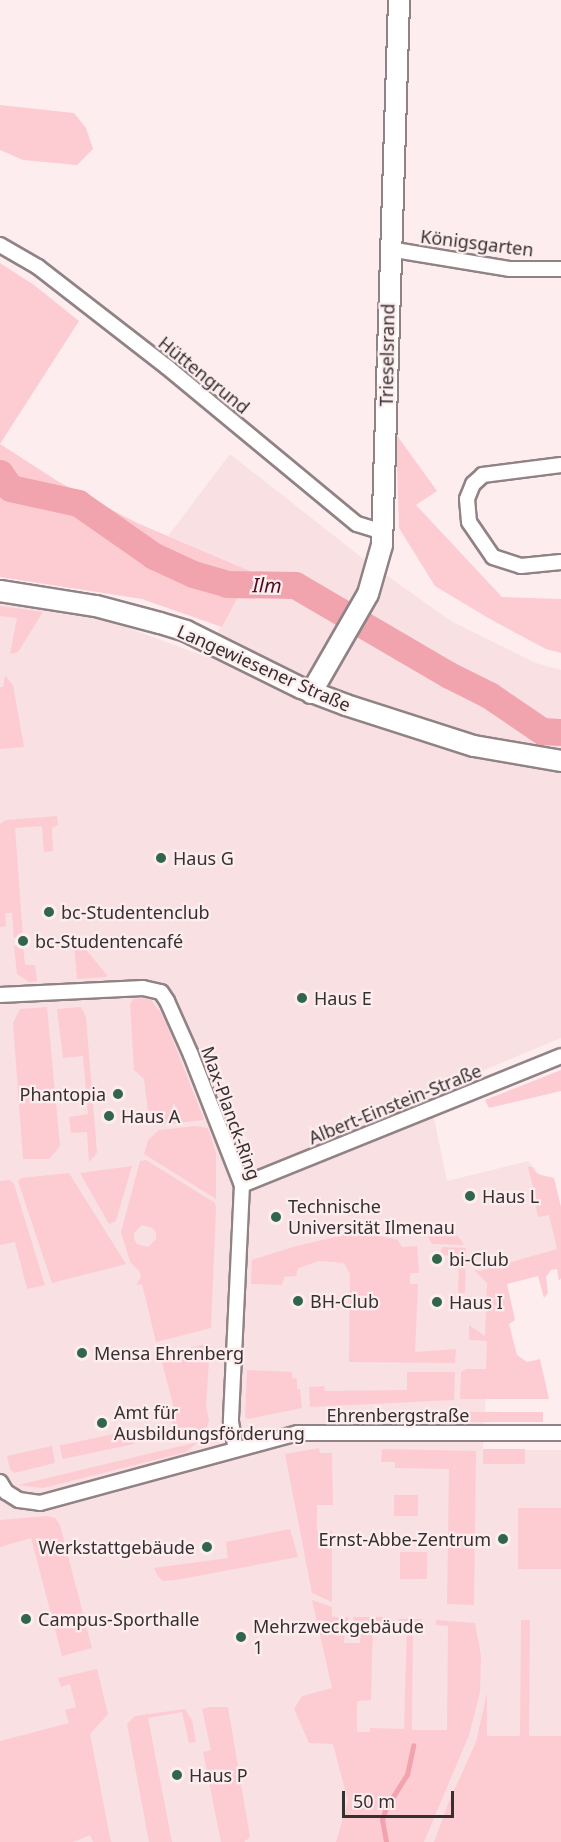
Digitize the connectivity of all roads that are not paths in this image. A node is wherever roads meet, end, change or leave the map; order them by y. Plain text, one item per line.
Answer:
1 (399, 0) edge
2 (0, 245) edge
3 (389, 249) junction
4 (561, 269) edge
5 (561, 465) edge
6 (384, 532) junction
7 (561, 562) edge
8 (0, 591) edge
9 (312, 693) junction
10 (561, 761) edge
11 (0, 995) edge
12 (561, 1056) edge
13 (242, 1185) junction
14 (561, 1434) edge
15 (236, 1449) junction
16 (0, 1482) edge

1 - 3 street, Trieselsrand
2 - 6 street, Hüttengrund
3 - 4 street, Königsgarten
3 - 6 street, Trieselsrand
5 - 7 street
6 - 9 street, Trieselsrand
8 - 9 street, Langewiesener Straße
9 - 10 street, Langewiesener Straße
11 - 13 street, Max-Planck-Ring
12 - 13 street, Albert-Einstein-Straße
13 - 15 street, Max-Planck-Ring
14 - 15 street, Ehrenbergstraße
15 - 16 street, Ehrenbergstraße

